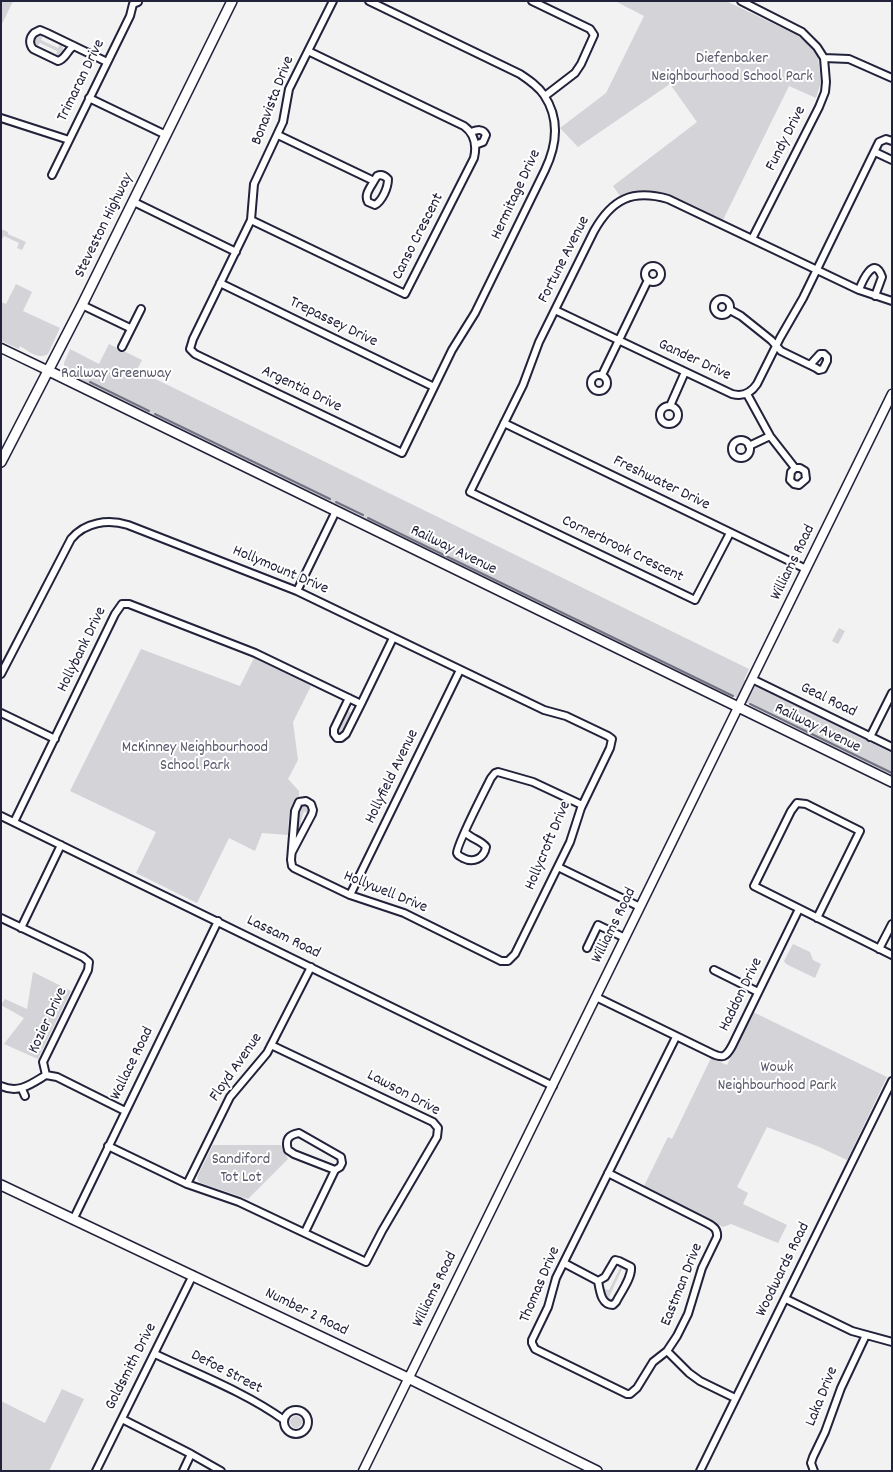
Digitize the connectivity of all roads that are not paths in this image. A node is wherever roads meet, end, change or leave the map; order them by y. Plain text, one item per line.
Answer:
1 (232, 1) edge
2 (333, 1) edge
3 (368, 1) edge
4 (532, 1) edge
5 (741, 1) edge
6 (134, 2) edge
7 (74, 46) junction
8 (308, 51) junction
9 (824, 58) junction
10 (107, 62) junction
11 (890, 75) edge
12 (545, 96) junction
13 (89, 98) junction
14 (1, 112) edge
15 (4, 119) edge
16 (471, 132) junction
17 (166, 135) junction
18 (278, 135) junction
19 (69, 140) junction
20 (892, 142) edge
21 (475, 145) junction
22 (875, 152) junction
23 (892, 160) edge
24 (52, 175) dead end
25 (374, 181) junction
26 (134, 202) junction
27 (251, 220) junction
28 (752, 240) junction
29 (236, 252) junction
30 (816, 270) junction
31 (648, 280) dead end
32 (220, 283) junction
33 (858, 290) junction
34 (876, 296) junction
35 (892, 301) edge
36 (82, 305) junction
37 (141, 309) dead end
38 (555, 310) junction
39 (730, 310) dead end
40 (130, 328) junction
41 (618, 340) junction
42 (776, 346) junction
43 (122, 347) dead end
44 (1, 348) edge
45 (190, 349) joint
46 (810, 365) dead end
47 (49, 371) junction
48 (685, 372) junction
49 (602, 375) dead end
50 (434, 387) junction
51 (747, 394) junction
52 (892, 394) edge
53 (670, 406) dead end
54 (504, 423) junction
55 (770, 436) junction
56 (749, 446) dead end
57 (402, 453) joint
58 (1, 462) edge
59 (795, 468) dead end
60 (470, 492) joint
61 (336, 511) junction
62 (730, 533) junction
63 (806, 569) junction
64 (297, 591) junction
65 (393, 638) junction
66 (460, 670) junction
67 (1, 674) edge
68 (752, 679) junction
69 (892, 693) edge
70 (349, 698) junction
71 (361, 704) junction
72 (738, 707) junction
73 (1, 713) edge
74 (870, 737) junction
75 (55, 739) junction
76 (612, 740) joint
77 (892, 747) edge
78 (892, 782) edge
79 (582, 805) junction
80 (1, 816) edge
81 (14, 822) junction
82 (465, 832) junction
83 (61, 845) junction
84 (292, 852) junction
85 (558, 867) junction
86 (350, 895) junction
87 (640, 907) junction
88 (799, 908) junction
89 (1, 918) edge
90 (817, 918) junction
91 (218, 922) junction
92 (892, 924) edge
93 (22, 928) junction
94 (625, 938) junction
95 (587, 948) dead end
96 (879, 949) junction
97 (892, 955) edge
98 (508, 962) joint
99 (311, 967) junction
100 (714, 970) dead end
101 (758, 992) junction
102 (596, 997) junction
103 (676, 1037) junction
104 (271, 1045) junction
105 (46, 1075) junction
106 (892, 1081) edge
107 (1, 1086) edge
108 (553, 1086) junction
109 (22, 1089) junction
110 (25, 1096) dead end
111 (125, 1111) junction
112 (108, 1146) junction
113 (335, 1170) junction
114 (608, 1174) junction
115 (187, 1184) junction
116 (1, 1185) edge
117 (73, 1220) junction
118 (305, 1232) junction
119 (564, 1263) junction
120 (193, 1276) junction
121 (598, 1281) junction
122 (786, 1299) junction
123 (866, 1335) junction
124 (892, 1342) edge
125 (667, 1351) junction
126 (155, 1354) junction
127 (408, 1378) junction
128 (735, 1398) junction
129 (122, 1419) junction
130 (284, 1420) dead end
131 (191, 1454) junction
132 (96, 1471) edge
133 (183, 1471) edge
134 (221, 1471) edge
135 (363, 1471) edge
136 (597, 1471) edge
137 (700, 1471) edge
138 (814, 1471) edge

1 - 17 main road, Steveston Highway
2 - 8 street, Bonavista Drive
3 - 12 street, Hermitage Drive
4 - 12 street
5 - 9 street
6 - 10 street, Trimaran Drive
7 - 7 street
7 - 10 street
8 - 16 street, Canso Crescent
8 - 18 street, Bonavista Drive
9 - 11 street
9 - 28 street, Fundy Drive
10 - 13 street, Trimaran Drive
12 - 50 street, Hermitage Drive
13 - 17 street
13 - 19 street, Trimaran Drive
14 - 15 street
15 - 19 street
16 - 21 street
16 - 21 street, Canso Crescent
17 - 26 main road, Steveston Highway
18 - 25 street
18 - 27 street, Bonavista Drive
19 - 24 street, Trimaran Drive
20 - 22 street
21 - 27 street, Canso Crescent
22 - 23 street
22 - 30 street, Gander Drive
25 - 25 street
26 - 29 street
26 - 36 main road, Steveston Highway
27 - 29 street, Bonavista Drive
28 - 30 street, Fortune Avenue
28 - 38 street, Fortune Avenue
29 - 32 street, Bonavista Drive
30 - 33 street, Fortune Avenue
30 - 42 street, Gander Drive
31 - 41 street
32 - 45 street, Bonavista Drive
32 - 50 street, Trepassey Drive
33 - 34 street, Fortune Avenue
33 - 34 street
34 - 35 street, Fortune Avenue
36 - 40 street
36 - 47 main road, Steveston Highway
37 - 40 street
38 - 41 street, Gander Drive
38 - 54 street, Fortune Avenue
39 - 42 street
40 - 43 street
41 - 48 street, Gander Drive
41 - 49 street
42 - 46 street
42 - 51 street, Gander Drive
44 - 47 street, Railway Avenue
45 - 57 street, Argentia Drive
47 - 58 main road, Steveston Highway
47 - 61 main road, Railway Avenue
48 - 51 street, Gander Drive
48 - 53 street
50 - 57 street, Hermitage Drive
51 - 55 street
52 - 63 street, Williams Road
54 - 60 street, Fortune Avenue
54 - 62 street, Freshwater Drive
55 - 56 street
55 - 59 street
60 - 62 street, Cornerbrook Crescent
61 - 64 street
61 - 72 main road, Railway Avenue
62 - 63 street, Freshwater Drive
63 - 68 street, Williams Road
64 - 65 street, Hollymount Drive
64 - 67 street, Hollymount Drive
65 - 66 street, Hollymount Drive
65 - 71 street
66 - 76 street, Hollymount Drive
66 - 86 street, Hollyfield Avenue
68 - 72 street, Williams Road
68 - 74 street, Geal Road
69 - 74 street
70 - 71 street, Hollybank Drive
70 - 71 street
70 - 75 street, Hollybank Drive
72 - 78 main road, Railway Avenue
72 - 87 street, Williams Road
73 - 75 street
74 - 77 street, Geal Road
75 - 81 street, Hollybank Drive
76 - 79 street, Hollycroft Drive
79 - 82 street
79 - 85 street, Hollycroft Drive
80 - 81 street, Lassam Road
81 - 83 street, Lassam Road
82 - 82 street
83 - 91 street, Lassam Road
83 - 93 street
84 - 84 street, Hollywell Drive
84 - 86 street, Hollywell Drive
85 - 87 street
85 - 98 street, Hollycroft Drive
86 - 98 street, Hollywell Drive
87 - 94 street, Williams Road
88 - 90 street
88 - 90 street
88 - 101 street, Haddon Drive
89 - 93 street
90 - 96 street
91 - 99 street, Lassam Road
91 - 111 street, Wallace Road
92 - 96 street
93 - 105 street, Kozier Drive
94 - 95 street
94 - 102 street, Williams Road
96 - 97 street
99 - 104 street, Floyd Avenue
99 - 108 street, Lassam Road
100 - 101 street
101 - 103 street, Haddon Drive
102 - 103 street, Haddon Drive
102 - 108 street, Williams Road
103 - 114 street, Thomas Drive
104 - 115 street, Floyd Avenue
104 - 118 street, Lawson Drive
105 - 109 street, Kozier Drive
105 - 111 street
106 - 122 street, Woodwards Road
107 - 109 street
108 - 127 street, Williams Road
109 - 110 street
111 - 112 street, Wallace Road
112 - 115 street
112 - 117 street, Wallace Road
113 - 113 street
113 - 118 street
114 - 119 street, Thomas Drive
114 - 125 street, Eastman Drive
115 - 118 street
116 - 117 main road, Number 2 Road
117 - 120 main road, Number 2 Road
119 - 121 street
119 - 125 street, Thomas Drive
120 - 126 street, Goldsmith Drive
120 - 127 main road, Number 2 Road
121 - 121 street
122 - 123 street
122 - 128 street, Woodwards Road
123 - 124 street
123 - 138 street, Laka Drive
125 - 128 street
126 - 129 street, Goldsmith Drive
126 - 130 street, Defoe Street
127 - 135 street, Williams Road
127 - 136 main road, Number 2 Road
128 - 137 street, Woodwards Road
129 - 131 street
129 - 132 street, Goldsmith Drive
131 - 133 street
131 - 134 street

